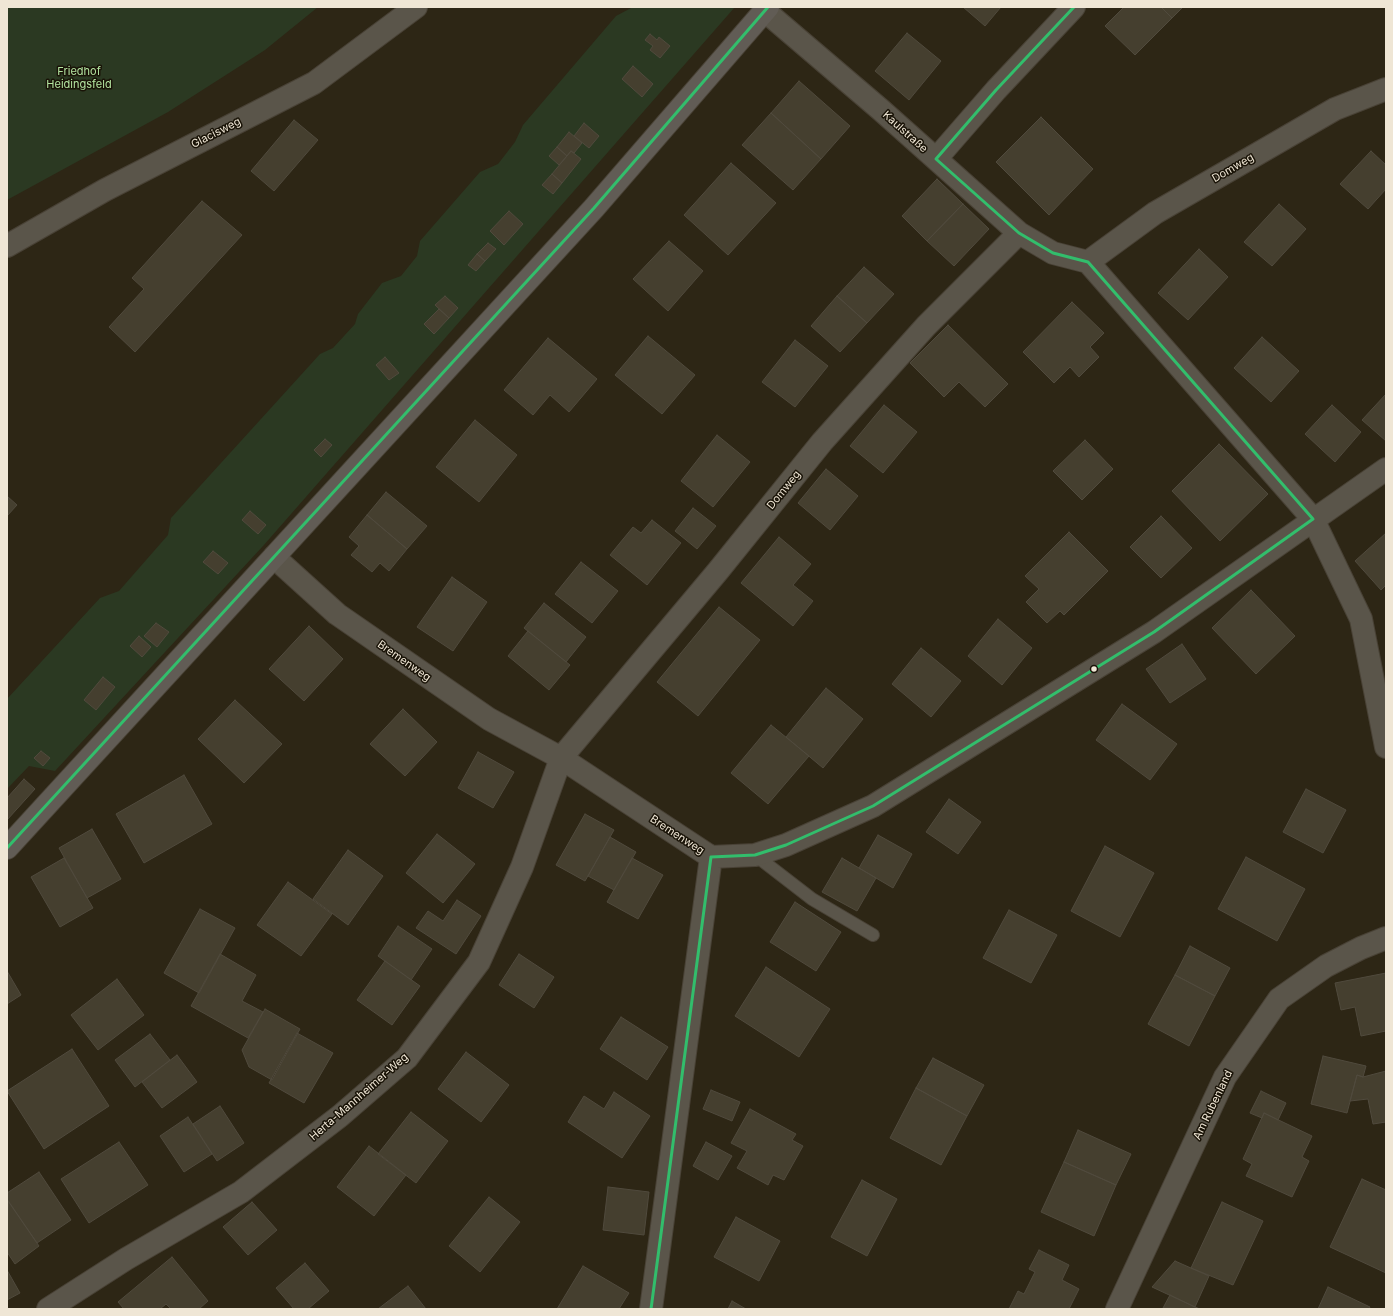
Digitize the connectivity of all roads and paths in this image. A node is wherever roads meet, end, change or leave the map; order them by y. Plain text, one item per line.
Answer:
1 (416, 7) edge
2 (1074, 7) edge
3 (767, 9) edge
4 (1386, 88) edge
5 (936, 159) junction
6 (1019, 233) junction
7 (7, 246) edge
8 (1088, 262) junction
9 (1386, 469) edge
10 (1313, 519) junction
11 (274, 558) junction
12 (1386, 746) edge
13 (561, 758) junction
14 (7, 848) edge
15 (755, 855) junction
16 (711, 857) junction
17 (873, 935) dead end
18 (1386, 938) edge
19 (48, 1309) edge
20 (650, 1309) edge
21 (1117, 1309) edge

1 - 7 street, Glacisweg
2 - 5 street
3 - 5 street, Kaulstraße
3 - 11 street
4 - 8 street, Domweg
5 - 6 street, Kaulstraße
6 - 8 street, Kaulstraße
6 - 13 street, Domweg
8 - 10 street
9 - 10 street, Bremenweg
10 - 12 street
10 - 15 street, Bremenweg
11 - 13 street, Bremenweg
11 - 14 street
13 - 16 street, Bremenweg
13 - 19 street, Herta-Mannheimer-Weg
15 - 16 street, Bremenweg
15 - 17 lane
16 - 20 street
18 - 21 street, Am Rubenland

